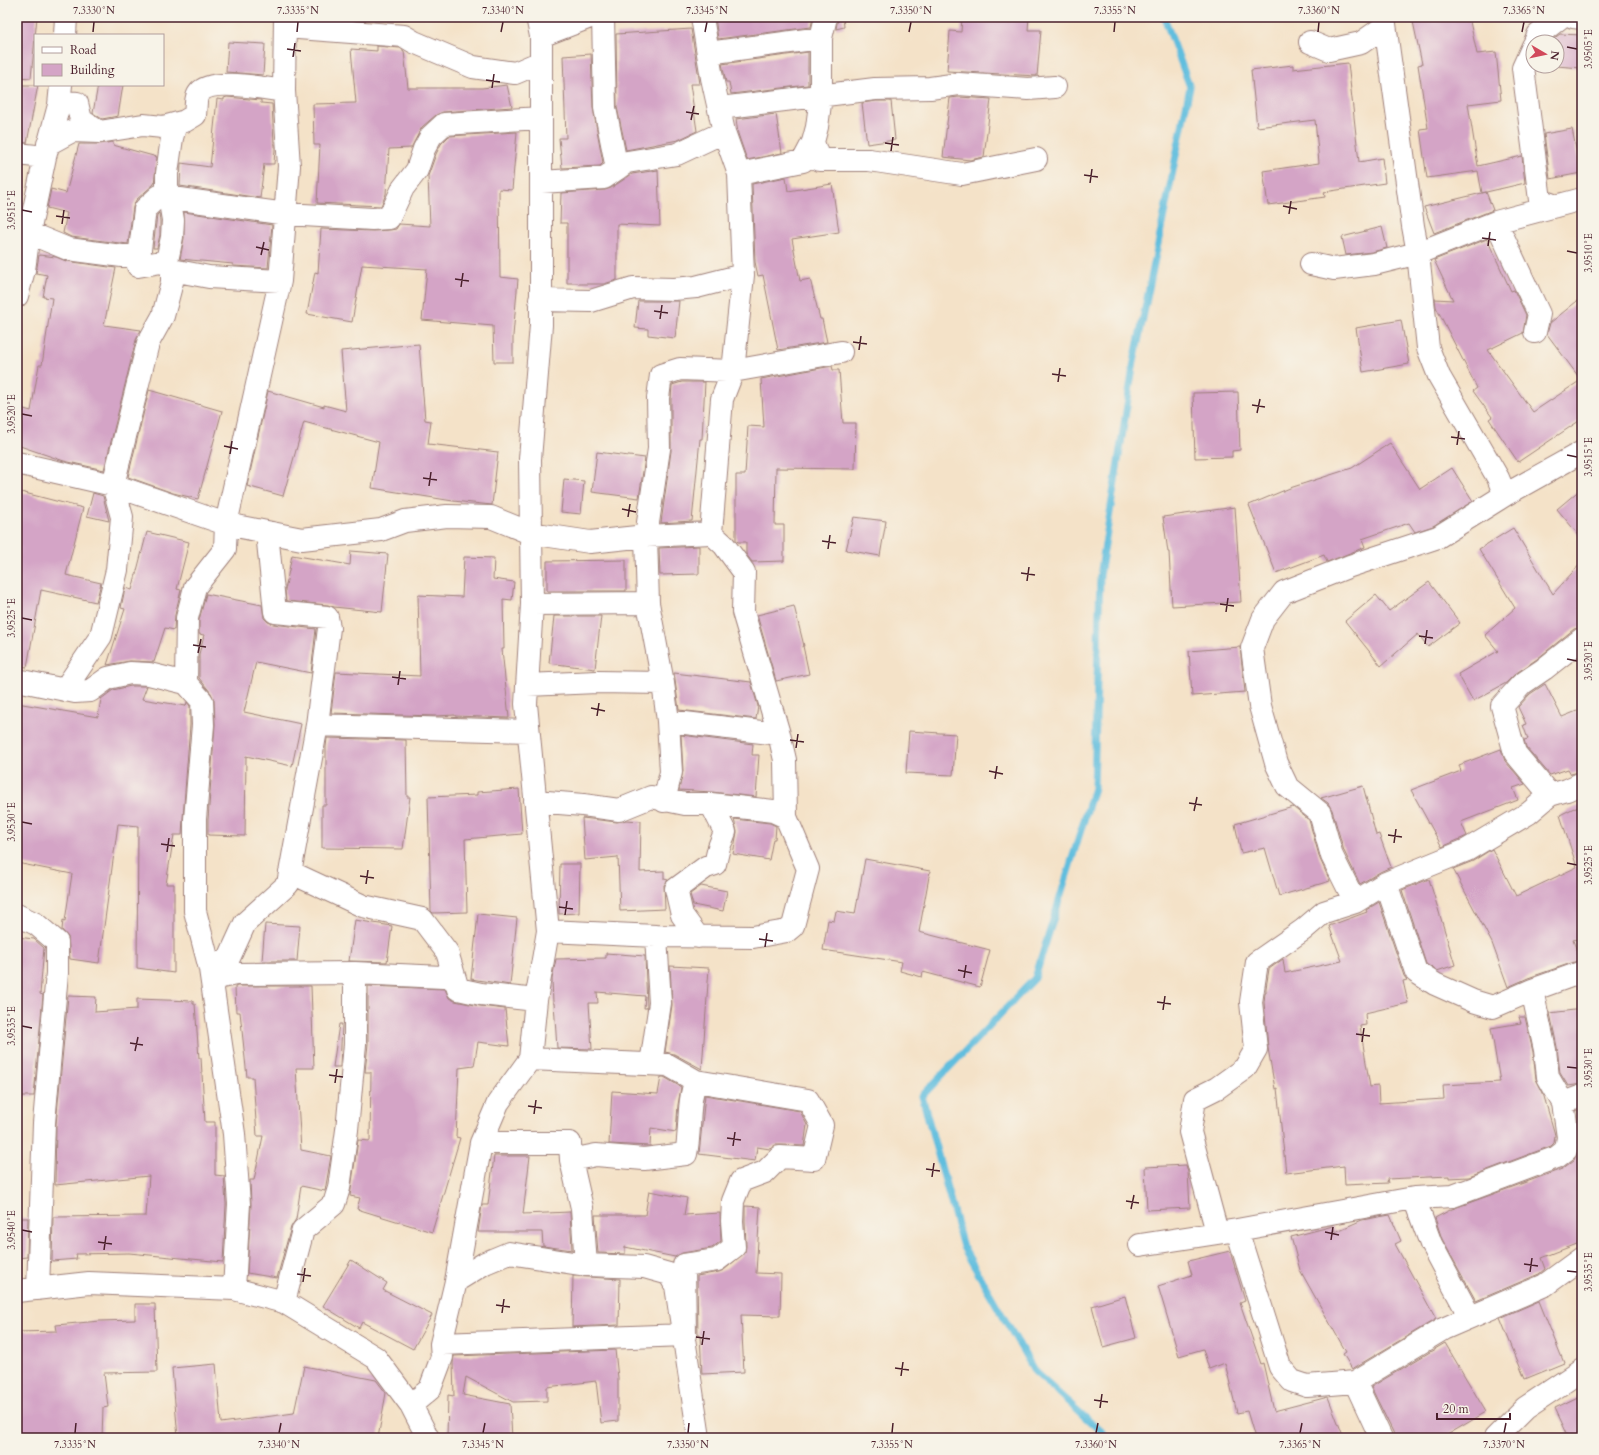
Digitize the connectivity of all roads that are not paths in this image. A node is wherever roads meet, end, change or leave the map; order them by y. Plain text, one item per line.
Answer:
1 (66, 17) edge
2 (590, 17) edge
3 (603, 17) edge
4 (702, 17) edge
5 (826, 17) edge
6 (1562, 17) edge
7 (1573, 17) edge
8 (1582, 18) edge
9 (1384, 21) edge
10 (285, 22) edge
11 (405, 27) edge
12 (539, 27) edge
13 (65, 34) edge
14 (1541, 34) edge
15 (821, 38) junction
16 (1310, 42) dead end
17 (708, 53) junction
18 (541, 62) junction
19 (1525, 64) edge
20 (1055, 87) dead end
21 (284, 91) junction
22 (60, 95) edge
23 (821, 96) junction
24 (720, 108) junction
25 (541, 118) junction
26 (176, 124) junction
27 (99, 132) junction
28 (724, 132) junction
29 (813, 142) junction
30 (46, 150) junction
31 (17, 154) edge
32 (1036, 159) dead end
33 (617, 169) junction
34 (739, 174) junction
35 (541, 182) junction
36 (170, 198) junction
37 (1582, 199) edge
38 (1556, 206) junction
39 (286, 214) junction
40 (1496, 222) junction
41 (29, 233) junction
42 (1418, 254) junction
43 (138, 256) junction
44 (1311, 264) dead end
45 (170, 265) junction
46 (21, 270) edge
47 (743, 275) junction
48 (280, 282) junction
49 (17, 296) edge
50 (540, 300) junction
51 (1536, 332) dead end
52 (841, 352) dead end
53 (733, 371) junction
54 (1582, 452) edge
55 (17, 463) edge
56 (113, 485) junction
57 (1505, 495) junction
58 (226, 524) junction
59 (267, 532) junction
60 (530, 533) junction
61 (711, 533) junction
62 (646, 536) junction
63 (648, 603) junction
64 (532, 604) junction
65 (1582, 639) edge
66 (17, 680) edge
67 (186, 683) junction
68 (663, 683) junction
69 (527, 685) junction
70 (65, 689) junction
71 (668, 721) junction
72 (317, 725) junction
73 (528, 732) junction
74 (779, 734) junction
75 (1582, 783) edge
76 (1550, 795) junction
77 (535, 801) junction
78 (664, 801) junction
79 (711, 804) junction
80 (786, 817) junction
81 (290, 872) junction
82 (1386, 883) junction
83 (1355, 902) junction
84 (17, 915) edge
85 (548, 931) junction
86 (656, 936) junction
87 (698, 937) junction
88 (452, 968) junction
89 (1582, 972) edge
90 (355, 973) junction
91 (211, 974) junction
92 (1532, 990) junction
93 (536, 1000) junction
94 (530, 1059) junction
95 (651, 1064) junction
96 (696, 1081) junction
97 (1573, 1099) edge
98 (481, 1143) junction
99 (571, 1160) junction
100 (1414, 1198) junction
101 (1227, 1231) junction
102 (1140, 1245) dead end
103 (1582, 1258) edge
104 (586, 1265) junction
105 (456, 1281) junction
106 (234, 1289) junction
107 (28, 1290) edge
108 (284, 1302) junction
109 (1470, 1317) junction
110 (685, 1335) junction
111 (441, 1344) junction
112 (1582, 1370) edge
113 (1355, 1382) junction
114 (411, 1405) junction
115 (428, 1438) edge
116 (699, 1438) edge
117 (1381, 1438) edge
118 (1495, 1438) edge

1 - 13 street
2 - 12 street
3 - 33 street
4 - 17 street
5 - 15 street
6 - 14 street
7 - 8 street
9 - 16 street
9 - 42 street
10 - 11 street
10 - 21 street
11 - 18 street
12 - 18 street
15 - 17 street
15 - 23 street
17 - 24 street
18 - 25 street
19 - 38 street
20 - 23 street
21 - 26 street
21 - 39 street
22 - 27 street
22 - 30 street
23 - 24 street
23 - 29 street
24 - 28 street
25 - 35 street
25 - 39 street
26 - 27 street
26 - 36 street
27 - 30 street
28 - 33 street
28 - 34 street
29 - 32 street
29 - 34 street
30 - 31 street
30 - 41 street
33 - 35 street
34 - 47 street
35 - 50 street
36 - 39 street
36 - 43 street
36 - 45 street
37 - 38 street
38 - 40 street
39 - 48 street
40 - 42 street
40 - 51 street
41 - 43 street
41 - 46 street
42 - 44 street
42 - 57 street
43 - 45 street
45 - 48 street
45 - 56 street
46 - 49 street
47 - 50 street
47 - 53 street
48 - 58 street
50 - 60 street
52 - 53 street
53 - 61 street
53 - 62 street
54 - 57 street
55 - 56 street
56 - 58 street
56 - 70 street
57 - 83 street
58 - 59 street
58 - 67 street
59 - 60 street
59 - 72 street
60 - 62 street
60 - 64 street
61 - 62 street
61 - 74 street
62 - 63 street
63 - 64 street
63 - 68 street
64 - 69 street
65 - 76 street
66 - 70 street
67 - 70 street
67 - 91 street
68 - 69 street
68 - 71 street
69 - 73 street
71 - 74 street
71 - 78 street
72 - 73 street
72 - 81 street
73 - 77 street
74 - 80 street
75 - 76 street
76 - 82 street
77 - 78 street
77 - 85 street
78 - 79 street
79 - 80 street
79 - 87 street
80 - 87 street
81 - 88 street
81 - 91 street
82 - 83 street
82 - 92 street
83 - 101 street
84 - 107 street
85 - 86 street
85 - 93 street
86 - 87 street
86 - 95 street
88 - 90 street
88 - 93 street
89 - 92 street
90 - 91 street
90 - 108 street
91 - 106 street
92 - 97 street
93 - 94 street
94 - 95 street
94 - 98 street
95 - 96 street
96 - 99 street
96 - 110 street
97 - 100 street
98 - 99 street
98 - 105 street
99 - 104 street
100 - 101 street
100 - 109 street
101 - 102 street
101 - 113 street
103 - 109 street
104 - 105 street
104 - 110 street
105 - 111 street
106 - 107 street
106 - 108 street
108 - 114 street
109 - 113 street
110 - 111 street
110 - 116 street
111 - 114 street
112 - 118 street
113 - 117 street
114 - 115 street

